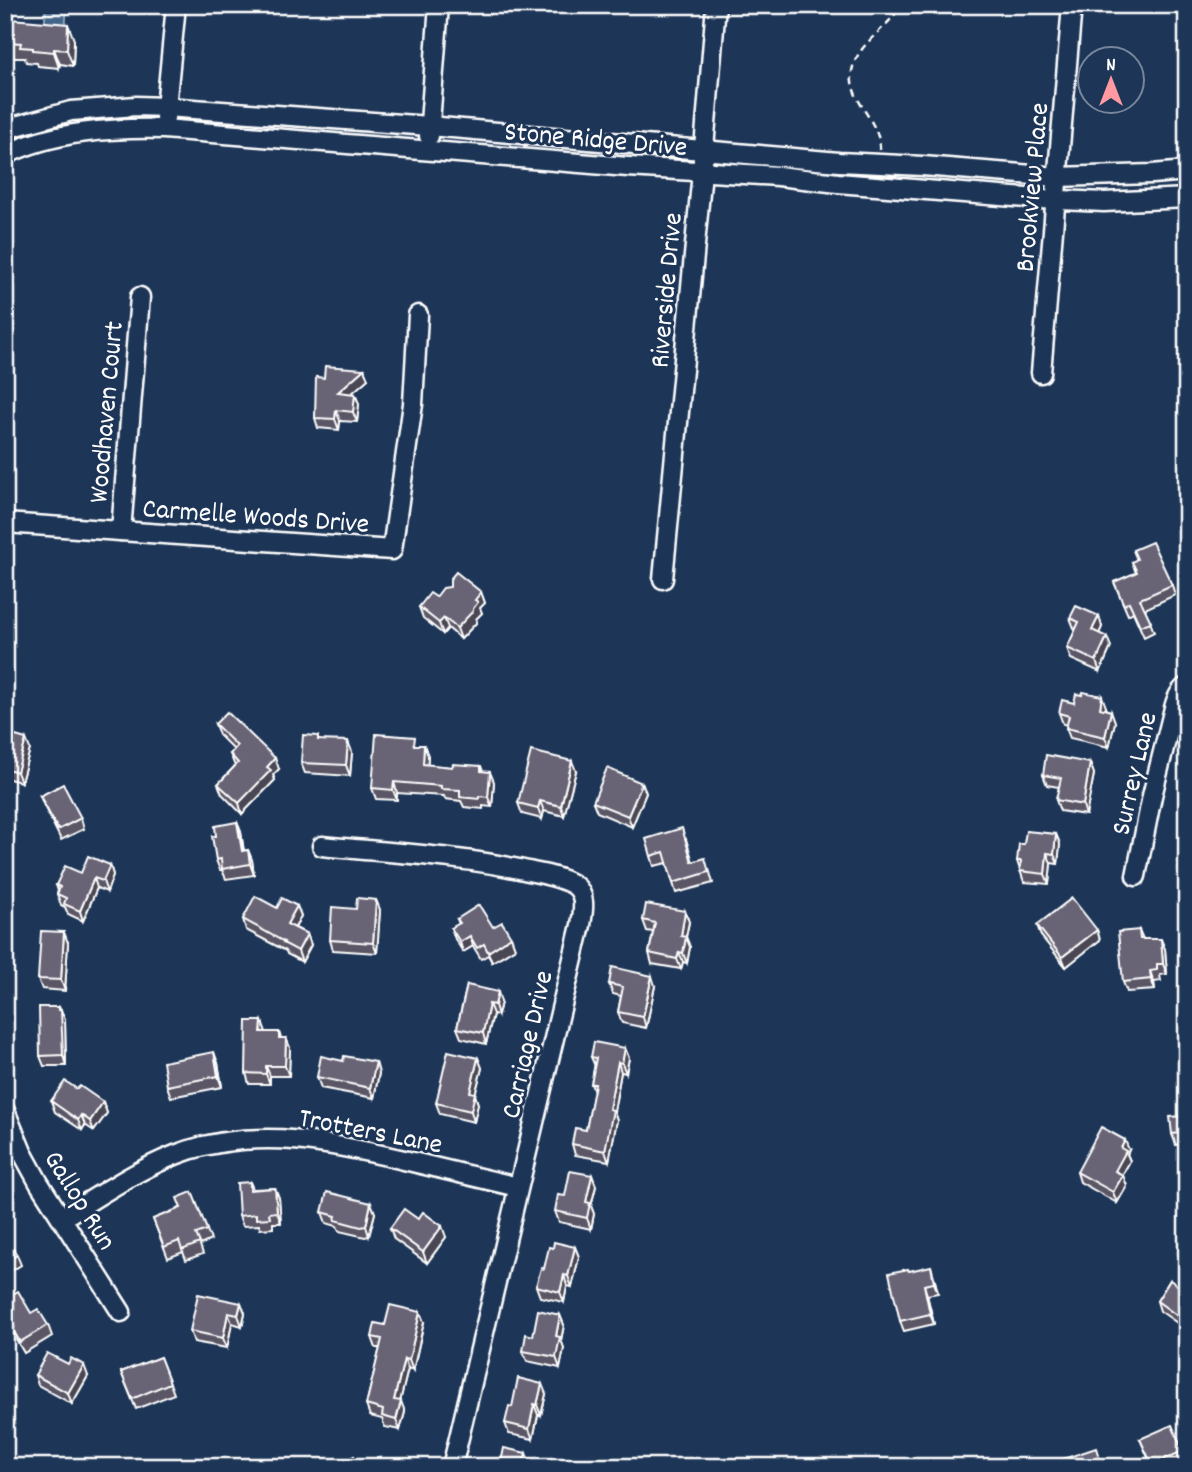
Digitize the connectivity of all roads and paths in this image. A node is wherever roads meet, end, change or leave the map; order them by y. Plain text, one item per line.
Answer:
1 (176, 5) edge
2 (439, 5) edge
3 (716, 5) edge
4 (901, 5) edge
5 (1072, 5) edge
6 (166, 107) junction
7 (429, 126) junction
8 (5, 129) edge
9 (164, 129) junction
10 (429, 150) junction
11 (704, 151) junction
12 (5, 155) edge
13 (879, 156) dead end
14 (1187, 171) edge
15 (702, 172) junction
16 (1058, 177) junction
17 (1187, 198) edge
18 (1055, 200) junction
19 (140, 297) dead end
20 (418, 315) dead end
21 (1041, 373) dead end
22 (5, 523) edge
23 (121, 531) junction
24 (663, 579) dead end
25 (1187, 686) edge
26 (322, 846) dead end
27 (1136, 876) dead end
28 (5, 1111) edge
29 (518, 1187) junction
30 (62, 1218) junction
31 (121, 1312) dead end
32 (452, 1467) edge

1 - 6 street
2 - 7 street
3 - 11 street, Riverside Drive
4 - 13 path
5 - 16 street, Brookview Place
6 - 7 street, Stone Ridge Drive
6 - 8 street, Stone Ridge Drive
6 - 9 street
7 - 10 street
7 - 11 street, Stone Ridge Drive
9 - 10 street, Stone Ridge Drive
9 - 12 street, Stone Ridge Drive
10 - 15 street, Stone Ridge Drive
11 - 15 street, Riverside Drive
11 - 16 street, Stone Ridge Drive
14 - 16 street, Stone Ridge Drive
15 - 18 street, Stone Ridge Drive
15 - 24 street, Riverside Drive
16 - 18 street, Brookview Place
17 - 18 street, Stone Ridge Drive
18 - 21 street, Brookview Place
19 - 23 street, Woodhaven Court
20 - 23 street, Carmelle Woods Drive
22 - 23 street, Carmelle Woods Drive
25 - 27 street, Surrey Lane
26 - 29 street, Carriage Drive
28 - 30 street, Gallop Run
29 - 30 street, Trotters Lane
29 - 32 street, Carriage Drive
30 - 31 street, Gallop Run

